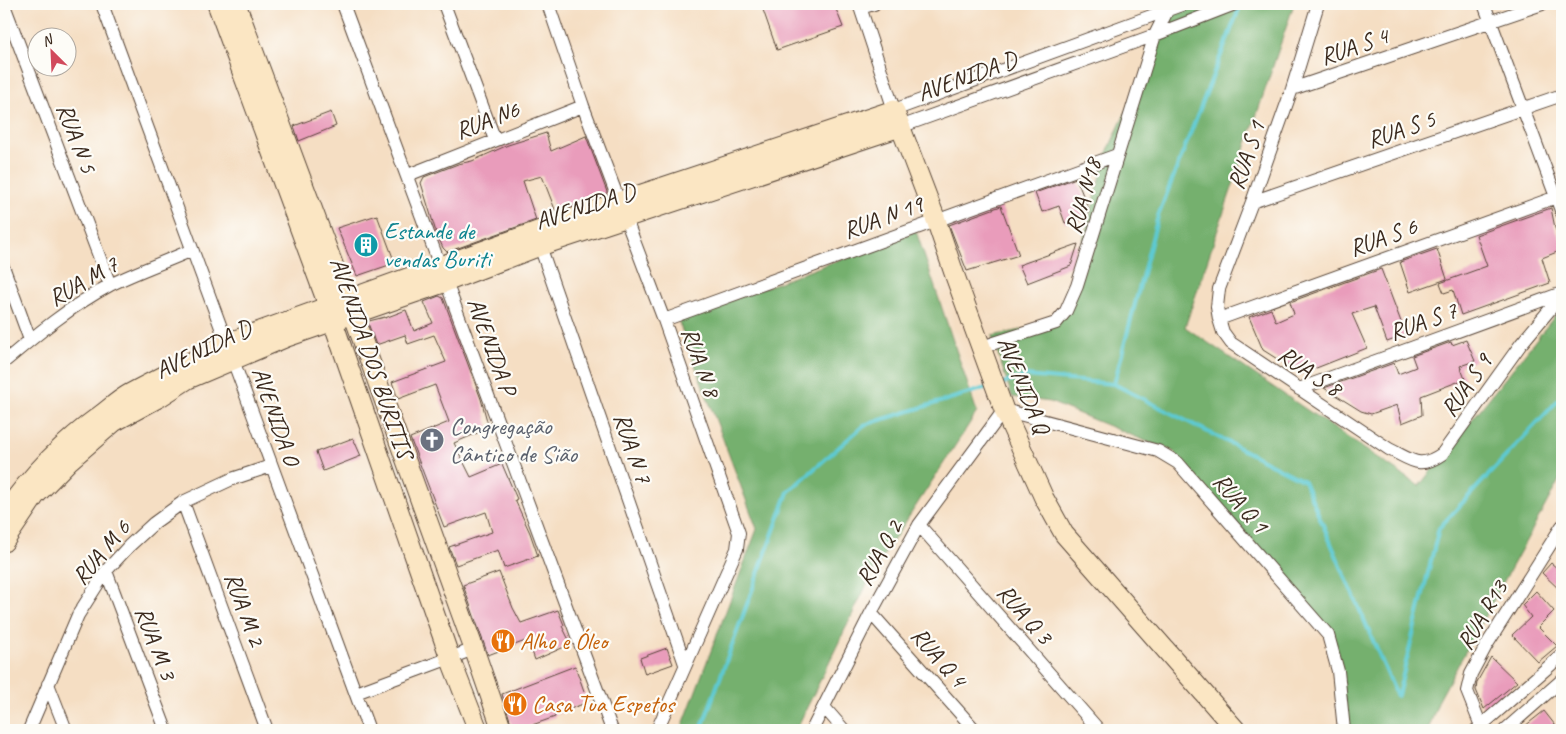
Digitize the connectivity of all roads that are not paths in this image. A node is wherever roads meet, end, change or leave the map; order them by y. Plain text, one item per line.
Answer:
1 (102, 4) edge
2 (216, 4) edge
3 (236, 4) edge
4 (343, 4) edge
5 (444, 4) edge
6 (548, 4) edge
7 (874, 4) edge
8 (1184, 4) edge
9 (1234, 4) edge
10 (1318, 4) edge
11 (1484, 4) edge
12 (1542, 4) edge
13 (4, 5) edge
14 (859, 6) edge
15 (1169, 6) edge
16 (1490, 23) junction
17 (1155, 34) junction
18 (1292, 89) junction
19 (1562, 95) edge
20 (583, 106) junction
21 (1523, 109) junction
22 (897, 118) junction
23 (495, 140) junction
24 (1117, 155) junction
25 (408, 175) junction
26 (1560, 196) edge
27 (618, 202) junction
28 (1252, 202) junction
29 (1562, 213) edge
30 (625, 219) junction
31 (936, 220) junction
32 (540, 246) junction
33 (192, 250) junction
34 (4, 269) edge
35 (443, 274) junction
36 (110, 286) junction
37 (1562, 294) edge
38 (340, 310) junction
39 (1219, 319) junction
40 (664, 320) junction
41 (30, 340) junction
42 (982, 347) junction
43 (230, 351) junction
44 (4, 362) edge
45 (1299, 389) junction
46 (999, 393) junction
47 (1389, 449) joint
48 (271, 466) junction
49 (183, 502) junction
50 (4, 514) edge
51 (919, 525) junction
52 (1562, 526) edge
53 (4, 542) edge
54 (106, 571) junction
55 (871, 613) junction
56 (474, 649) junction
57 (1562, 655) edge
58 (450, 658) junction
59 (685, 664) junction
60 (1562, 680) edge
61 (48, 684) junction
62 (356, 693) junction
63 (824, 707) junction
64 (1480, 729) edge
65 (29, 730) edge
66 (66, 730) edge
67 (166, 730) edge
68 (267, 730) edge
69 (370, 730) edge
70 (478, 730) edge
71 (502, 730) edge
72 (612, 730) edge
73 (657, 730) edge
74 (812, 730) edge
75 (844, 730) edge
76 (975, 730) edge
77 (1099, 730) edge
78 (1236, 730) edge
79 (1344, 730) edge
80 (1505, 730) edge

1 - 33 street, AVENIDA O
2 - 38 street, AVENIDA DOS BURITIS
3 - 38 street, AVENIDA DOS BURITIS
4 - 25 street, AVENIDA P
5 - 23 street
6 - 20 street, RUA N 8
7 - 14 street
8 - 15 street, AVENIDA D
9 - 17 street, AVENIDA D
10 - 18 street, RUA S 1
11 - 16 street
12 - 16 street, RUA S 4
13 - 36 street, RUA N 5
14 - 22 street, AVENIDA Q
15 - 17 street, RUA N18
15 - 22 street, AVENIDA D
16 - 18 street, RUA S 4
16 - 21 street
17 - 22 street, AVENIDA D
17 - 24 street, RUA N18
18 - 28 street, RUA S 1
19 - 21 street, RUA S 5
20 - 23 street, RUA N6
20 - 27 street, RUA N 8
21 - 26 street
21 - 28 street, RUA S 5
22 - 27 street, AVENIDA D
22 - 30 street, AVENIDA D
22 - 31 street, AVENIDA Q
23 - 25 street, RUA N6
24 - 31 street, RUA N 19
24 - 42 street, RUA N18
25 - 35 street, AVENIDA P
26 - 29 street
26 - 39 street, RUA S 6
27 - 30 street, RUA N 8
27 - 35 street, AVENIDA D
28 - 39 street, RUA S 1
30 - 32 street, AVENIDA D
30 - 40 street, RUA N 8
31 - 40 street, RUA N 19
31 - 42 street, AVENIDA Q
32 - 35 street, AVENIDA D
32 - 59 street, RUA N 7
33 - 36 street, RUA M 7
33 - 43 street, AVENIDA O
34 - 41 street
35 - 38 street, AVENIDA D
35 - 72 street, AVENIDA P
36 - 41 street, RUA M 7
37 - 45 street, RUA S 7
37 - 47 street, RUA S 9
38 - 43 street, AVENIDA D
38 - 56 street, AVENIDA DOS BURITIS
38 - 58 street, AVENIDA DOS BURITIS
39 - 45 street, RUA S 8
40 - 59 street, RUA N 8
41 - 44 street, RUA M 7
42 - 46 street, AVENIDA Q
43 - 48 street, AVENIDA O
43 - 50 street, AVENIDA D
43 - 53 street, AVENIDA D
45 - 47 street, RUA S 8
46 - 51 street, RUA Q 2
46 - 78 street, AVENIDA Q
46 - 79 street, RUA Q 1
48 - 49 street, RUA M 6
48 - 62 street, AVENIDA O
49 - 54 street, RUA M 6
49 - 68 street, RUA M 2
51 - 55 street, RUA Q 2
51 - 77 street, RUA Q 3
52 - 64 street, RUA R13
54 - 61 street, RUA M 6
54 - 67 street, RUA M 3
55 - 63 street, RUA Q 2
55 - 76 street, RUA Q 4
56 - 58 street
56 - 71 street, AVENIDA DOS BURITIS
57 - 64 street
58 - 62 street
58 - 70 street, AVENIDA DOS BURITIS
59 - 73 street, RUA N 8
60 - 80 street
61 - 65 street, RUA M 6
61 - 66 street
62 - 69 street, AVENIDA O
63 - 74 street, RUA Q 2
63 - 75 street

